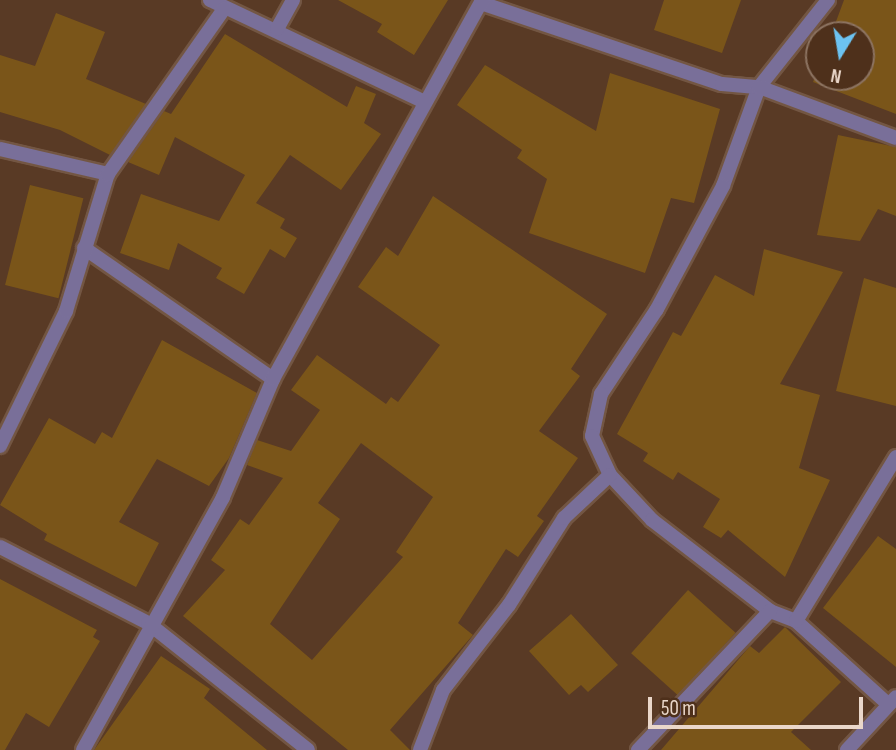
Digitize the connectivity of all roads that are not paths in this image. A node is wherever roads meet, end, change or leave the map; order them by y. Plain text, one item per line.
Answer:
1 (210, 0) edge
2 (293, 0) edge
3 (828, 0) edge
4 (481, 2) edge
5 (224, 9) junction
6 (277, 29) junction
7 (759, 87) junction
8 (425, 102) junction
9 (896, 138) edge
10 (0, 149) edge
11 (108, 174) junction
12 (84, 248) junction
13 (273, 379) junction
14 (6, 421) edge
15 (0, 446) edge
16 (896, 457) edge
17 (610, 475) junction
18 (0, 547) edge
19 (771, 611) junction
20 (796, 621) junction
21 (148, 623) junction
22 (892, 700) edge
23 (83, 750) edge
24 (307, 750) edge
25 (419, 750) edge
26 (638, 750) edge
27 (847, 750) edge

1 - 5 street
2 - 6 street
3 - 7 street
4 - 7 street
4 - 8 street
5 - 6 street
5 - 11 street
6 - 8 street
7 - 9 street
7 - 17 street
8 - 13 street
10 - 11 street
11 - 12 street
12 - 13 street
12 - 14 street
13 - 21 street
14 - 15 street
16 - 20 street
17 - 19 street
17 - 25 street
18 - 21 street
19 - 20 street
19 - 26 street
20 - 22 street
21 - 23 street
21 - 24 street
22 - 27 street

